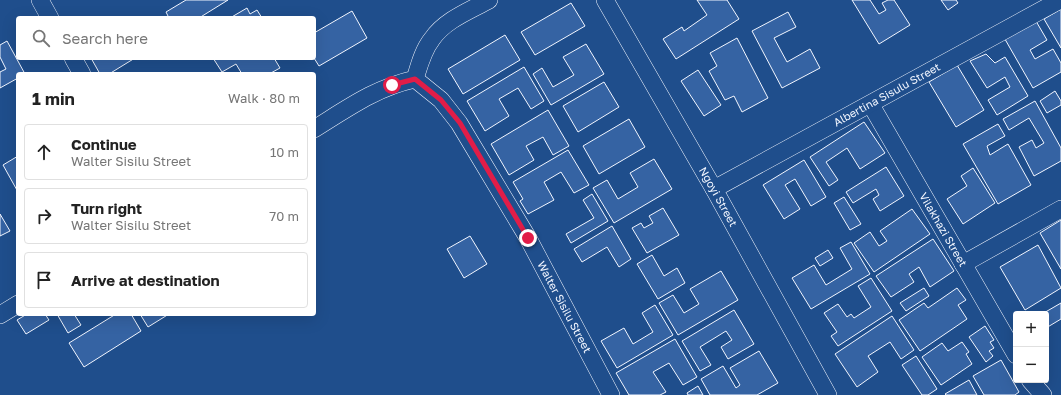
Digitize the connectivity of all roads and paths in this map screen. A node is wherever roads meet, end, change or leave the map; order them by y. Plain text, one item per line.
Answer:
1 (40, 0) edge
2 (489, 0) edge
3 (605, 0) edge
4 (1060, 0) edge
5 (49, 16) edge
6 (74, 60) edge
7 (81, 72) edge
8 (415, 79) junction
9 (871, 105) junction
10 (316, 128) edge
11 (714, 189) junction
12 (1061, 209) edge
13 (963, 264) junction
14 (16, 305) edge
15 (0, 315) edge
16 (1013, 350) edge
17 (1033, 383) edge
18 (611, 395) edge
19 (828, 395) edge
20 (1043, 395) edge

1 - 5 street
2 - 8 street
3 - 11 street, Ngoyi Street
4 - 9 street, Albertina Sisulu Street
6 - 7 street
8 - 10 street
8 - 18 street, Walter Sisilu Street
9 - 11 street, Albertina Sisulu Street
9 - 13 street, Vilakhazi Street
11 - 19 street, Ngoyi Street
12 - 13 street
13 - 16 street, Vilakhazi Street
14 - 15 street
17 - 20 street

